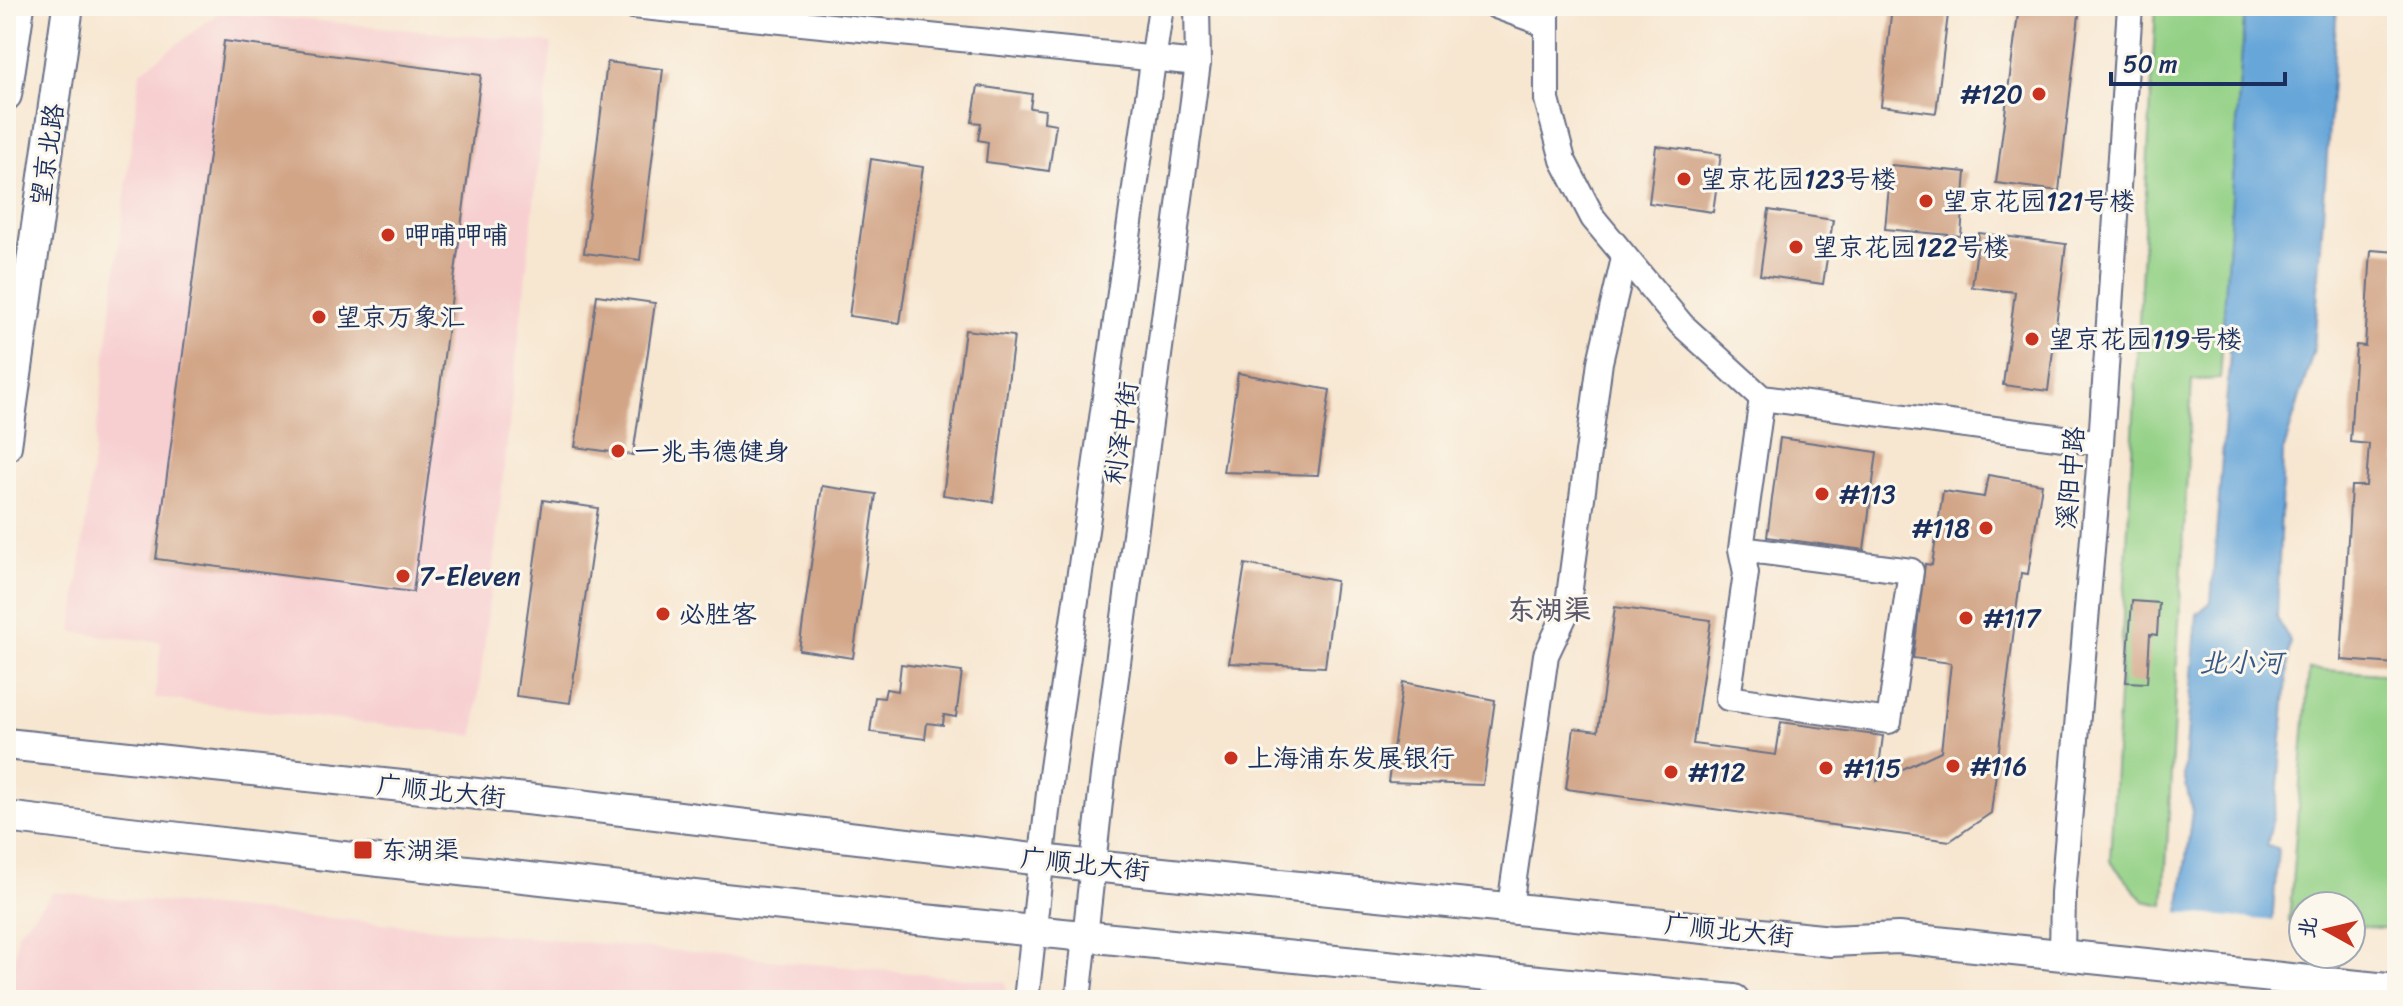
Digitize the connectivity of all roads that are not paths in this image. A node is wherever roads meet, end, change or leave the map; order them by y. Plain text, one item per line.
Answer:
1 (19, 6) edge
2 (68, 6) edge
3 (633, 6) edge
4 (1161, 6) edge
5 (1197, 6) edge
6 (1496, 6) edge
7 (2130, 6) edge
8 (1546, 15) edge
9 (1155, 58) junction
10 (1198, 63) junction
11 (6, 95) edge
12 (1624, 258) junction
13 (1762, 398) junction
14 (2101, 443) junction
15 (6, 446) edge
16 (1741, 549) junction
17 (6, 744) edge
18 (6, 817) edge
19 (1041, 860) junction
20 (1093, 866) junction
21 (1510, 906) junction
22 (1033, 932) junction
23 (1085, 936) junction
24 (2062, 955) junction
25 (2340, 983) junction
26 (2397, 990) edge
27 (1026, 1000) edge
28 (1078, 1000) edge
29 (1734, 1000) edge
30 (2377, 1000) edge

1 - 11 main road, 望京北路
2 - 15 main road, 望京北路
3 - 9 street
4 - 9 street, 利泽中街
5 - 10 street, 利泽中街
6 - 8 street
7 - 14 street, 溪阳中路
8 - 12 street
9 - 10 street
9 - 19 street, 利泽中街
10 - 20 street, 利泽中街
12 - 13 street
12 - 21 street
13 - 14 street
13 - 16 street
14 - 24 street, 溪阳中路
16 - 16 street
17 - 19 main road, 广顺北大街
18 - 22 main road
19 - 20 main road, 广顺北大街
19 - 22 street, 利泽中街
20 - 21 main road, 广顺北大街
20 - 23 street, 利泽中街
21 - 24 main road, 广顺北大街
22 - 23 main road
22 - 27 street, 利泽中街
23 - 28 street, 利泽中街
23 - 29 main road
24 - 25 main road, 广顺北大街
25 - 26 main road
25 - 30 main road

